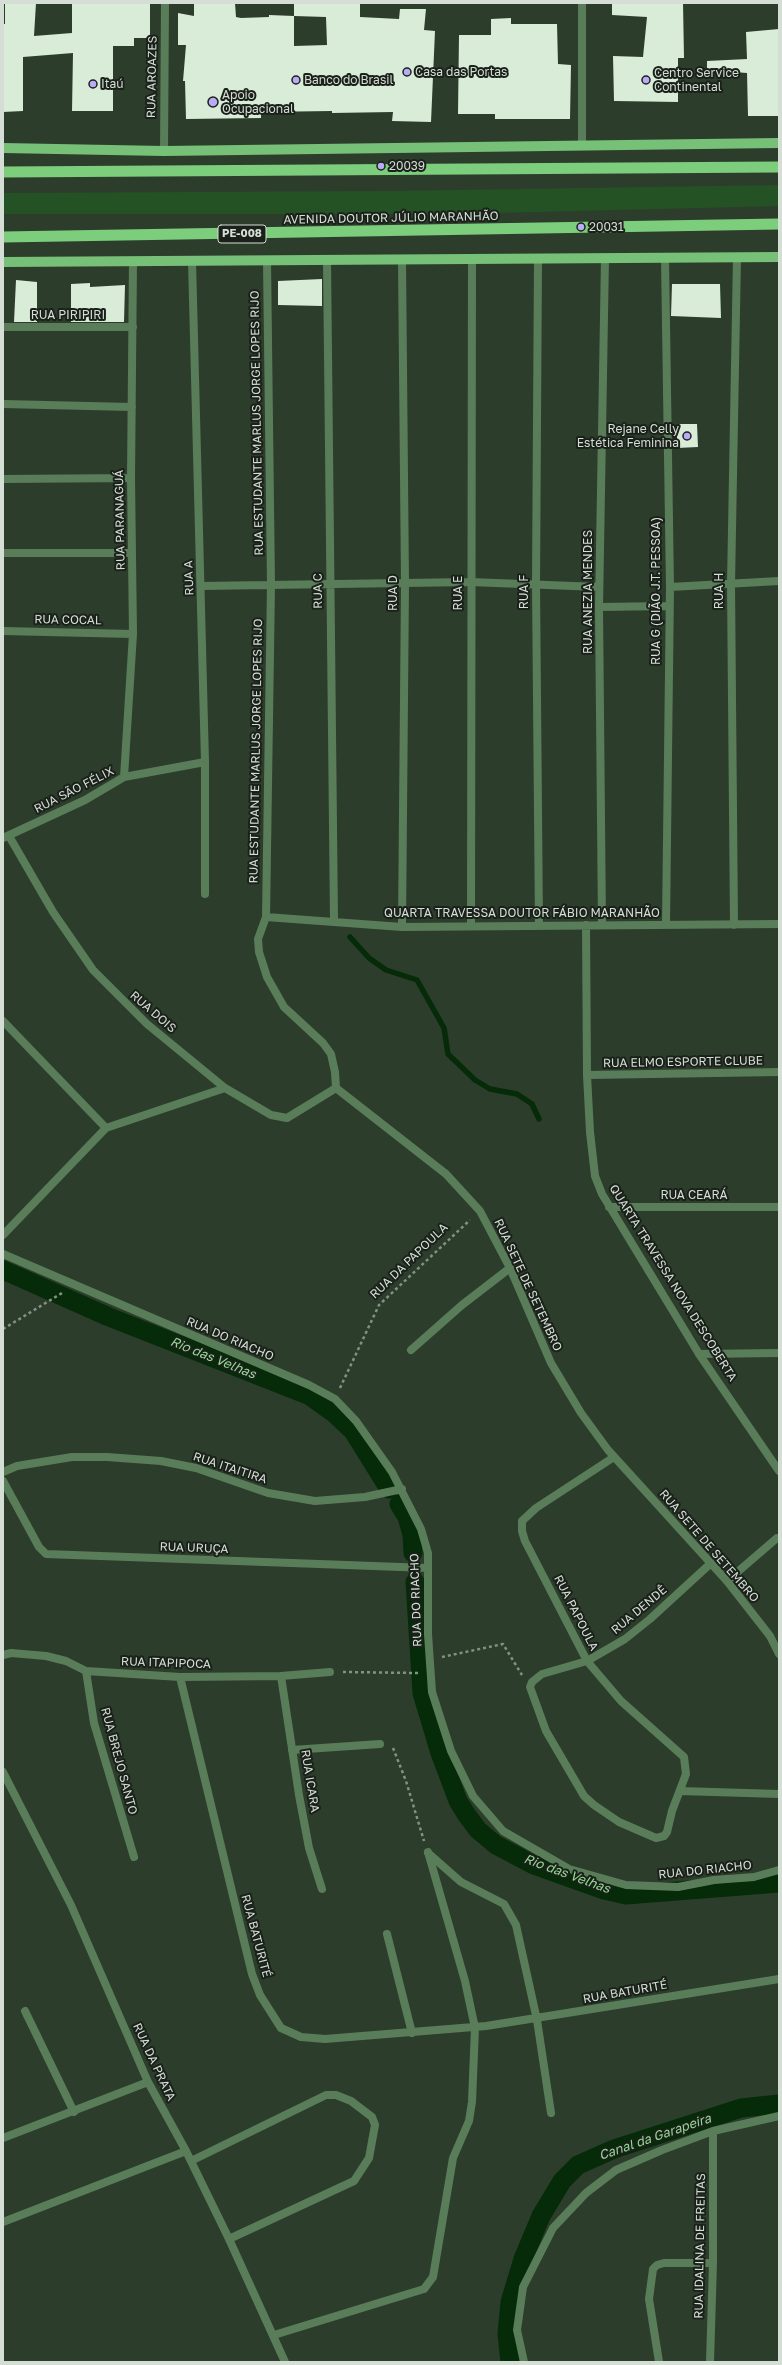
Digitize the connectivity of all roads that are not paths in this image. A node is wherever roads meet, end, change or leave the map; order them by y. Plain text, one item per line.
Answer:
1 (165, 3) edge
2 (582, 3) edge
3 (779, 143) edge
4 (582, 144) junction
5 (3, 148) edge
6 (164, 151) junction
7 (779, 167) edge
8 (3, 172) edge
9 (779, 224) edge
10 (3, 237) edge
11 (779, 257) edge
12 (538, 258) junction
13 (605, 258) junction
14 (665, 258) junction
15 (737, 258) junction
16 (472, 259) junction
17 (267, 260) junction
18 (327, 260) junction
19 (402, 260) junction
20 (133, 261) junction
21 (192, 261) junction
22 (3, 262) edge
23 (3, 327) edge
24 (133, 327) junction
25 (3, 404) edge
26 (132, 407) junction
27 (130, 478) junction
28 (3, 479) edge
29 (3, 553) edge
30 (132, 553) junction
31 (779, 581) edge
32 (470, 582) junction
33 (330, 584) junction
34 (405, 584) junction
35 (536, 584) junction
36 (731, 584) junction
37 (271, 585) junction
38 (201, 586) junction
39 (599, 587) junction
40 (670, 587) junction
41 (669, 606) junction
42 (599, 607) junction
43 (3, 631) edge
44 (133, 634) junction
45 (205, 762) junction
46 (124, 777) junction
47 (6, 837) edge
48 (205, 894) dead end
49 (266, 917) junction
50 (334, 922) junction
51 (666, 924) junction
52 (779, 924) edge
53 (586, 925) junction
54 (602, 925) junction
55 (734, 925) junction
56 (471, 926) junction
57 (540, 926) junction
58 (402, 927) junction
59 (3, 1021) edge
60 (779, 1072) edge
61 (587, 1076) junction
62 (225, 1088) junction
63 (336, 1088) junction
64 (106, 1128) junction
65 (609, 1207) junction
66 (779, 1208) edge
67 (3, 1235) edge
68 (3, 1254) edge
69 (510, 1268) junction
70 (411, 1350) dead end
71 (779, 1353) edge
72 (699, 1354) junction
73 (614, 1457) junction
74 (779, 1471) edge
75 (3, 1472) edge
76 (3, 1481) edge
77 (398, 1490) junction
78 (778, 1538) edge
79 (710, 1564) junction
80 (428, 1568) junction
81 (727, 1582) junction
82 (779, 1654) edge
83 (3, 1655) edge
84 (587, 1661) junction
85 (86, 1671) junction
86 (330, 1672) road end
87 (281, 1676) junction
88 (180, 1677) junction
89 (531, 1684) joint
90 (380, 1744) road end
91 (292, 1750) junction
92 (3, 1772) edge
93 (680, 1791) junction
94 (779, 1794) edge
95 (134, 1857) dead end
96 (779, 1870) edge
97 (322, 1889) dead end
98 (387, 1934) dead end
99 (779, 1979) edge
100 (25, 2011) dead end
101 (537, 2020) junction
102 (475, 2028) junction
103 (412, 2033) junction
104 (148, 2082) junction
105 (74, 2112) junction
106 (551, 2113) dead end
107 (779, 2116) edge
108 (713, 2131) junction
109 (3, 2138) edge
110 (186, 2151) junction
111 (191, 2161) junction
112 (3, 2222) edge
113 (229, 2239) junction
114 (713, 2263) junction
115 (274, 2335) junction
116 (285, 2362) edge
117 (524, 2362) edge
118 (658, 2362) edge
119 (710, 2362) edge

1 - 6 street, RUA AROAZES
2 - 4 street
3 - 4 main road
4 - 6 main road
5 - 6 main road
7 - 8 highway
9 - 10 highway, AVENIDA DOUTOR JÚLIO MARANHÃO / PE-008
11 - 15 main road
12 - 13 main road
12 - 16 main road
12 - 35 street, RUA F
13 - 14 main road
13 - 39 street, RUA ANEZIA MENDES
14 - 15 main road
14 - 40 street, RUA G (DIÃO J.T. PESSOA)
15 - 36 street, RUA H
16 - 19 main road
16 - 32 street, RUA E
17 - 18 main road
17 - 21 main road
17 - 37 street, RUA ESTUDANTE MARLUS JORGE LOPES RIJO
18 - 19 main road
18 - 33 street, RUA C
19 - 34 street, RUA D
20 - 21 main road
20 - 22 main road
20 - 24 street, RUA PARANAGUÁ
21 - 38 street, RUA A
23 - 24 street, RUA PIRIPIRI
24 - 26 street, RUA PARANAGUÁ
25 - 26 street
26 - 27 street, RUA PARANAGUÁ
27 - 28 street
27 - 30 street, RUA PARANAGUÁ
29 - 30 street
30 - 44 street, RUA PARANAGUÁ
31 - 36 street
32 - 34 street
32 - 35 street
32 - 56 street, RUA E
33 - 34 street
33 - 37 street
33 - 50 street, RUA C
34 - 58 street, RUA D
35 - 39 street
35 - 57 street, RUA F
36 - 40 street
36 - 55 street, RUA H
37 - 38 street
37 - 49 street, RUA ESTUDANTE MARLUS JORGE LOPES RIJO
38 - 45 street, RUA A
39 - 42 street, RUA ANEZIA MENDES
40 - 41 street, RUA G (DIÃO J.T. PESSOA)
41 - 42 street
41 - 51 street, RUA G (DIÃO J.T. PESSOA)
42 - 54 street, RUA ANEZIA MENDES
43 - 44 street, RUA COCAL
44 - 46 street, RUA PARANAGUÁ
45 - 46 street, RUA SÃO FÉLIX
45 - 48 street, RUA A
46 - 47 street, RUA SÃO FÉLIX
47 - 62 street, RUA DOIS
49 - 50 street, QUARTA TRAVESSA DOUTOR FÁBIO MARANHÃO
49 - 63 street
50 - 58 street, QUARTA TRAVESSA DOUTOR FÁBIO MARANHÃO
51 - 54 street, QUARTA TRAVESSA DOUTOR FÁBIO MARANHÃO
51 - 55 street, QUARTA TRAVESSA DOUTOR FÁBIO MARANHÃO
52 - 55 street, QUARTA TRAVESSA DOUTOR FÁBIO MARANHÃO
53 - 54 street, QUARTA TRAVESSA DOUTOR FÁBIO MARANHÃO
53 - 57 street, QUARTA TRAVESSA DOUTOR FÁBIO MARANHÃO
53 - 61 street, QUARTA TRAVESSA NOVA DESCOBERTA
56 - 57 street, QUARTA TRAVESSA DOUTOR FÁBIO MARANHÃO
56 - 58 street, QUARTA TRAVESSA DOUTOR FÁBIO MARANHÃO
59 - 64 street
60 - 61 street, RUA ELMO ESPORTE CLUBE
61 - 65 street, QUARTA TRAVESSA NOVA DESCOBERTA
62 - 63 street, RUA DOIS
62 - 64 street
63 - 69 street, RUA SETE DE SETEMBRO
64 - 67 street
65 - 66 street, RUA CEARÁ
65 - 72 street, QUARTA TRAVESSA NOVA DESCOBERTA
68 - 77 street, RUA DO RIACHO
69 - 70 street
69 - 73 street, RUA SETE DE SETEMBRO
71 - 72 street
72 - 74 street, QUARTA TRAVESSA NOVA DESCOBERTA
73 - 79 street, RUA SETE DE SETEMBRO
73 - 84 street, RUA PAPOULA
75 - 77 street, RUA ITAITIRA
76 - 80 street, RUA URUÇA
77 - 80 street, RUA DO RIACHO
78 - 81 street
79 - 81 street, RUA SETE DE SETEMBRO
79 - 84 street, RUA DENDÊ
80 - 96 street, RUA DO RIACHO
81 - 82 street, RUA SETE DE SETEMBRO
83 - 85 street, RUA ITAPIPOCA
84 - 89 street, RUA DENDÊ
84 - 93 street, RUA PAPOULA
85 - 88 street, RUA ITAPIPOCA
85 - 95 street, RUA BREJO SANTO
86 - 87 street, RUA ITAPIPOCA
87 - 88 street, RUA ITAPIPOCA
87 - 91 street, RUA ICARA
88 - 103 street, RUA BATURITÉ
89 - 93 street, RUA PAPOULA
90 - 91 street
91 - 97 street, RUA ICARA
92 - 104 street, RUA DA PRATA
93 - 94 street
98 - 103 street
99 - 101 street, RUA BATURITÉ
100 - 105 street
101 - 102 street, RUA BATURITÉ
101 - 102 street
101 - 106 street
102 - 103 street, RUA BATURITÉ
102 - 115 street
104 - 105 street
104 - 110 street, RUA DA PRATA
105 - 109 street
107 - 108 street
108 - 114 street, RUA IDALINA DE FREITAS
108 - 117 street
110 - 111 street, RUA DA PRATA
110 - 112 street
111 - 113 street, RUA DA PRATA
111 - 113 street
113 - 115 street, RUA DA PRATA
114 - 118 street
114 - 119 street, RUA IDALINA DE FREITAS
115 - 116 street, RUA DA PRATA

